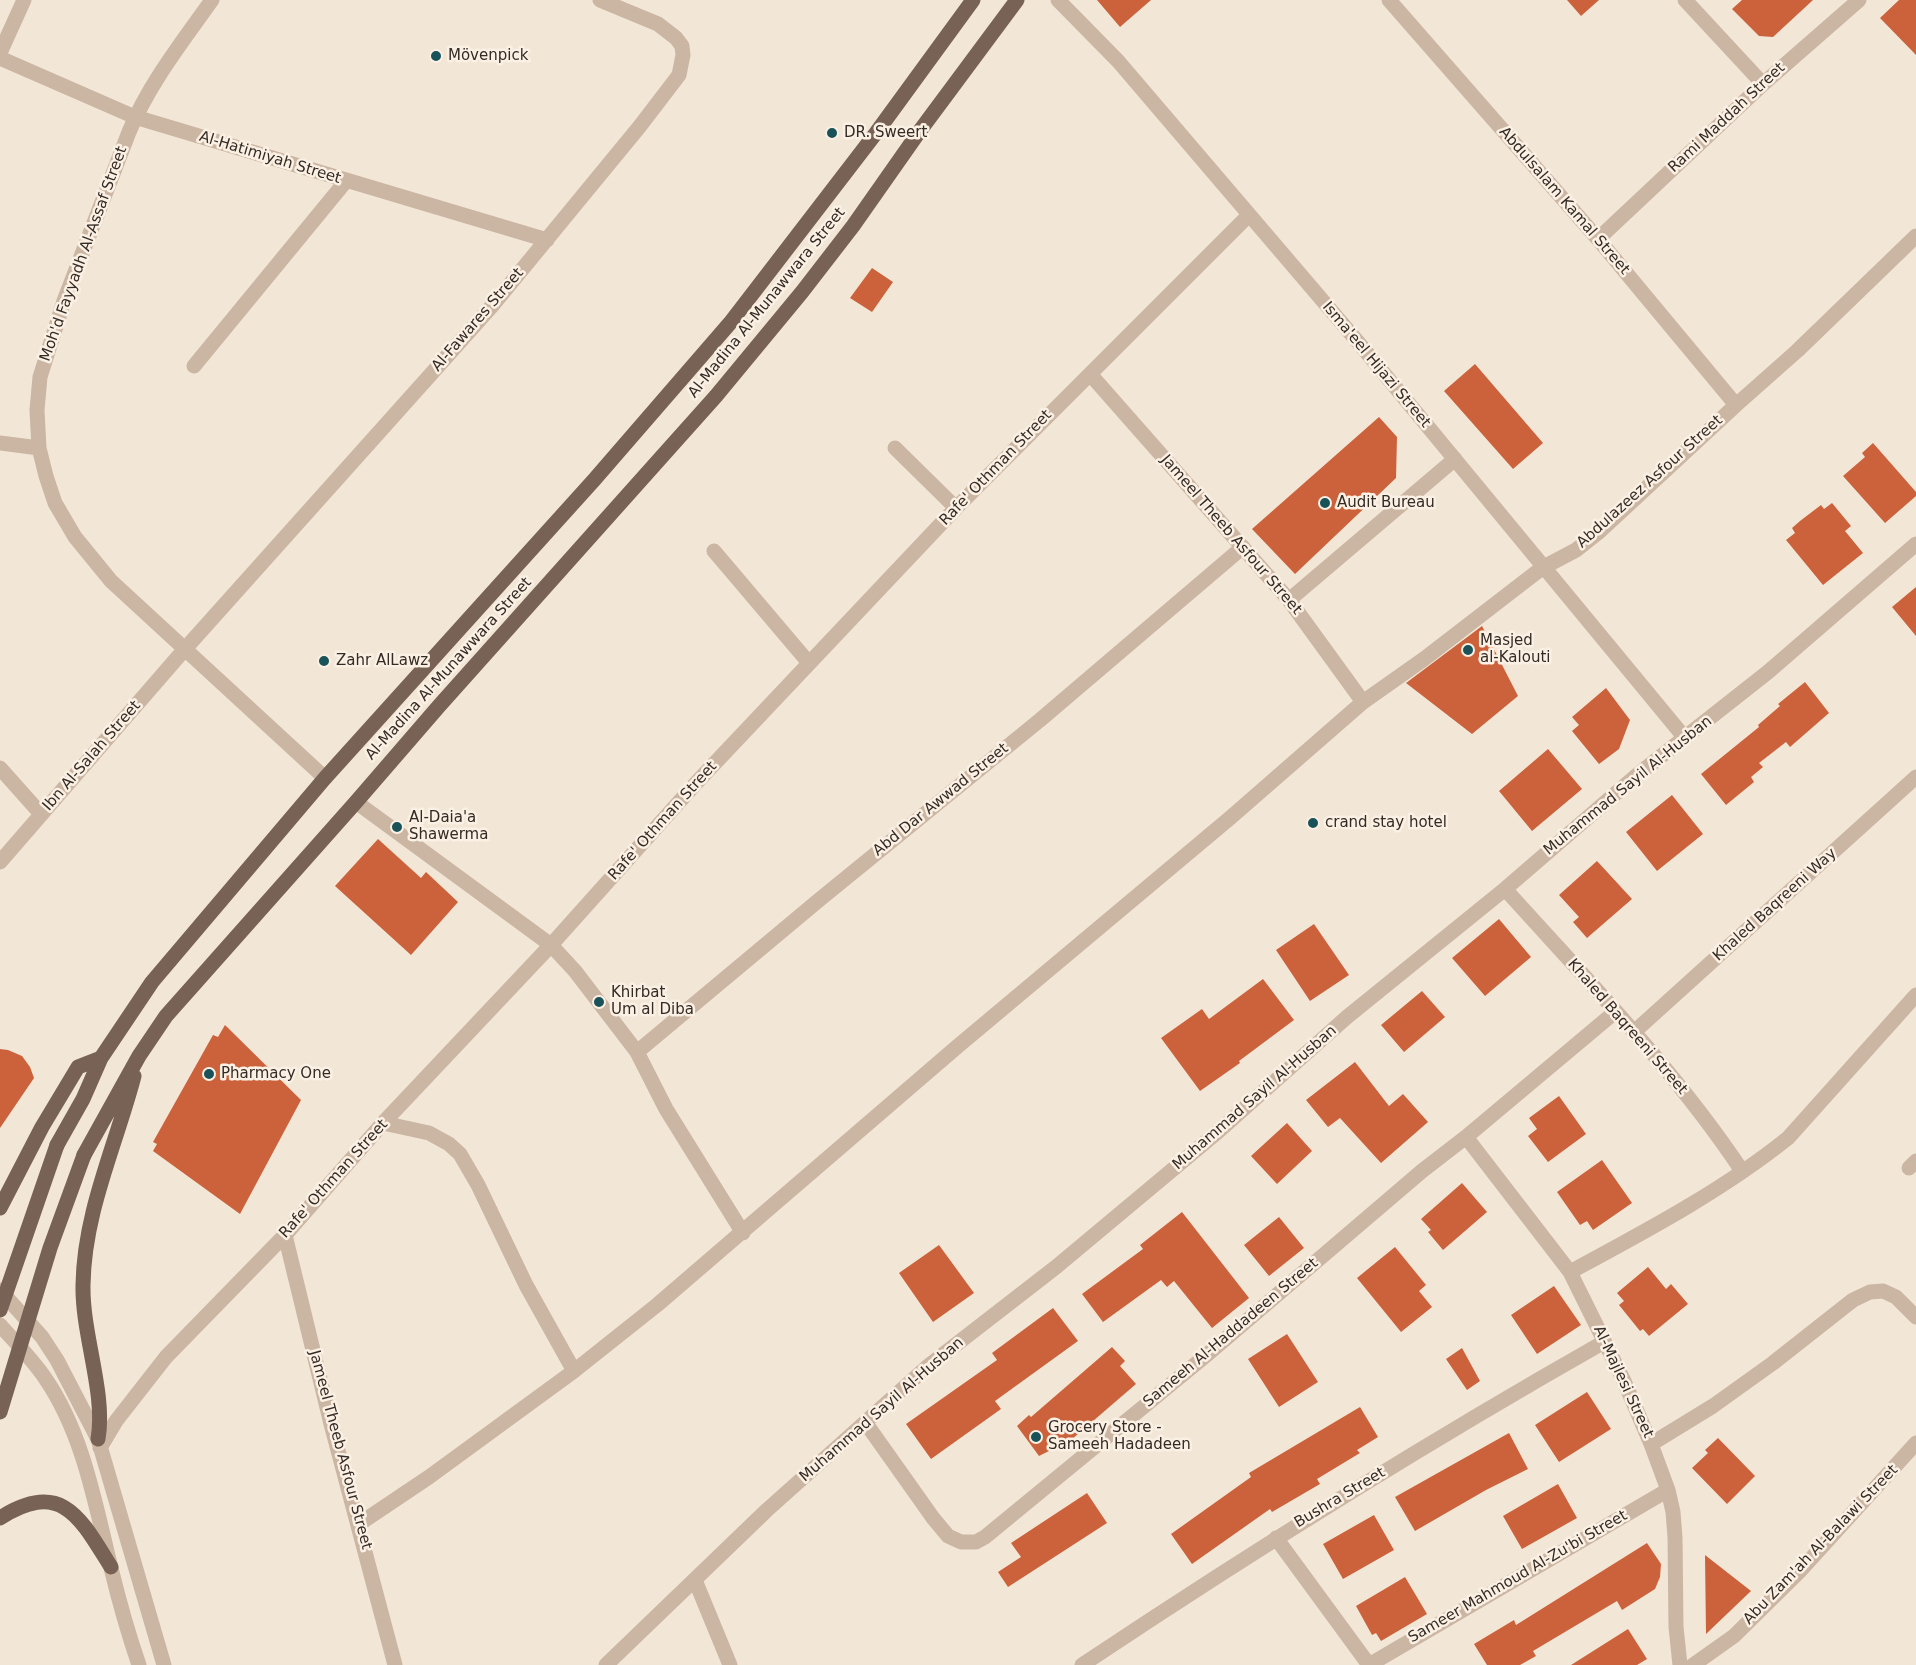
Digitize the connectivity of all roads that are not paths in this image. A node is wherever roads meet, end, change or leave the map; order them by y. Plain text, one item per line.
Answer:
1 (24, 0) edge
2 (212, 0) edge
3 (600, 0) edge
4 (973, 0) edge
5 (1017, 0) edge
6 (1058, 0) edge
7 (1389, 0) edge
8 (1685, 0) edge
9 (1859, 0) edge
10 (0, 56) edge
11 (1763, 84) junction
12 (135, 117) junction
13 (346, 181) junction
14 (1250, 215) junction
15 (1916, 236) edge
16 (1598, 239) junction
17 (547, 240) junction
18 (194, 366) dead end
19 (1090, 374) junction
20 (1736, 405) junction
21 (0, 443) edge
22 (39, 448) junction
23 (895, 448) dead end
24 (1455, 459) junction
25 (956, 508) junction
26 (1916, 544) edge
27 (1244, 547) junction
28 (714, 551) dead end
29 (1542, 567) junction
30 (1289, 600) junction
31 (184, 650) junction
32 (809, 663) junction
33 (1363, 702) junction
34 (1684, 738) junction
35 (0, 768) edge
36 (325, 778) junction
37 (1915, 780) edge
38 (356, 802) junction
39 (41, 814) junction
40 (0, 862) edge
41 (1505, 889) junction
42 (551, 945) junction
43 (1916, 995) edge
44 (1615, 1012) junction
45 (1634, 1032) junction
46 (637, 1052) junction
47 (139, 1056) junction
48 (101, 1058) junction
49 (383, 1123) junction
50 (1466, 1137) junction
51 (1742, 1171) junction
52 (0, 1208) edge
53 (742, 1233) junction
54 (285, 1235) junction
55 (1570, 1272) junction
56 (0, 1290) edge
57 (0, 1310) edge
58 (1916, 1317) edge
59 (0, 1325) edge
60 (1604, 1342) junction
61 (574, 1371) junction
62 (0, 1412) edge
63 (865, 1422) junction
64 (1916, 1443) edge
65 (99, 1444) junction
66 (1651, 1444) junction
67 (1668, 1490) junction
68 (0, 1518) edge
69 (359, 1524) junction
70 (1276, 1538) junction
71 (111, 1567) junction
72 (695, 1580) junction
73 (139, 1665) edge
74 (164, 1665) edge
75 (394, 1665) edge
76 (606, 1665) edge
77 (730, 1665) edge
78 (1082, 1665) edge
79 (1369, 1665) edge
80 (1680, 1665) edge
81 (1693, 1665) edge

1 - 10 street
2 - 12 street, Moh'd Fayyadh Al-Assaf Street
3 - 17 street, Al-Fawares Street
4 - 36 main road, Al-Madina Al-Munawwara Street
5 - 38 main road, Al-Madina Al-Munawwara Street
6 - 14 street, Isma'eel Hijazi Street
7 - 16 street, Abdulsalam Kamal Street
8 - 11 street
9 - 11 street, Rami Maddah Street
10 - 12 street, Al-Hatimiyah Street
11 - 16 street, Rami Maddah Street
12 - 13 street, Al-Hatimiyah Street
12 - 22 street, Moh'd Fayyadh Al-Assaf Street
13 - 17 street, Al-Hatimiyah Street
13 - 18 street
14 - 19 street, Rafe' Othman Street
14 - 24 street, Isma'eel Hijazi Street
15 - 20 street, Abdulazeez Asfour Street
16 - 20 street, Abdulsalam Kamal Street
17 - 31 street, Al-Fawares Street
19 - 25 street, Rafe' Othman Street
19 - 27 street, Jameel Theeb Asfour Street
20 - 29 street, Abdulazeez Asfour Street
21 - 22 street
22 - 31 street, Moh'd Fayyadh Al-Assaf Street
23 - 25 street
24 - 29 street, Isma'eel Hijazi Street
24 - 30 street
25 - 32 street, Rafe' Othman Street
26 - 34 street, Muhammad Sayil Al-Husban
27 - 30 street, Jameel Theeb Asfour Street
27 - 46 street, Abd Dar Awwad Street
28 - 32 street
29 - 33 street, Abdulazeez Asfour Street
29 - 34 street, Isma'eel Hijazi Street
30 - 33 street, Jameel Theeb Asfour Street
31 - 36 street, Moh'd Fayyadh Al-Assaf Street
31 - 39 street, Ibn Al-Salah Street
32 - 42 street, Rafe' Othman Street
33 - 53 street, Abdulazeez Asfour Street
34 - 41 street, Muhammad Sayil Al-Husban
35 - 39 street
36 - 48 main road, Al-Madina Al-Munawwara Street
37 - 45 street, Khaled Baqreeni Way
38 - 42 street
38 - 47 main road, Al-Madina Al-Munawwara Street
39 - 40 street, Ibn Al-Salah Street
41 - 44 street, Khaled Baqreeni Street
41 - 63 street, Muhammad Sayil Al-Husban
42 - 46 street
42 - 49 street, Rafe' Othman Street
43 - 51 street
44 - 45 street, Khaled Baqreeni Street
44 - 50 street, Sameeh Al-Haddadeen Street
45 - 51 street, Khaled Baqreeni Street
46 - 53 street
47 - 62 main road, Al-Madina Al-Munawwara Street, bridge
47 - 65 main road
48 - 52 main road
48 - 57 main road, Al-Madina Al-Munawwara Street, bridge
49 - 54 street, Rafe' Othman Street
49 - 61 street
50 - 55 street, Al-Majlesi Street
50 - 63 street, Sameeh Al-Haddadeen Street
51 - 55 street
53 - 61 street, Abdulazeez Asfour Street
54 - 65 street, Rafe' Othman Street
54 - 69 street, Jameel Theeb Asfour Street
55 - 60 street, Al-Majlesi Street
56 - 65 street
58 - 66 street
59 - 71 street
60 - 66 street, Al-Majlesi Street
60 - 70 street, Bushra Street
61 - 69 street, Abdulazeez Asfour Street
63 - 72 street, Muhammad Sayil Al-Husban
64 - 81 street, Abu Zam'ah Al-Balawi Street
65 - 74 street
66 - 67 street, Al-Majlesi Street
67 - 79 street, Sameer Mahmoud Al-Zu'bi Street
67 - 80 street, Al-Majlesi Street
68 - 71 main road
69 - 75 street, Jameel Theeb Asfour Street
70 - 78 street, Bushra Street
70 - 79 street
71 - 73 street
72 - 76 street, Muhammad Sayil Al-Husban
72 - 77 street

